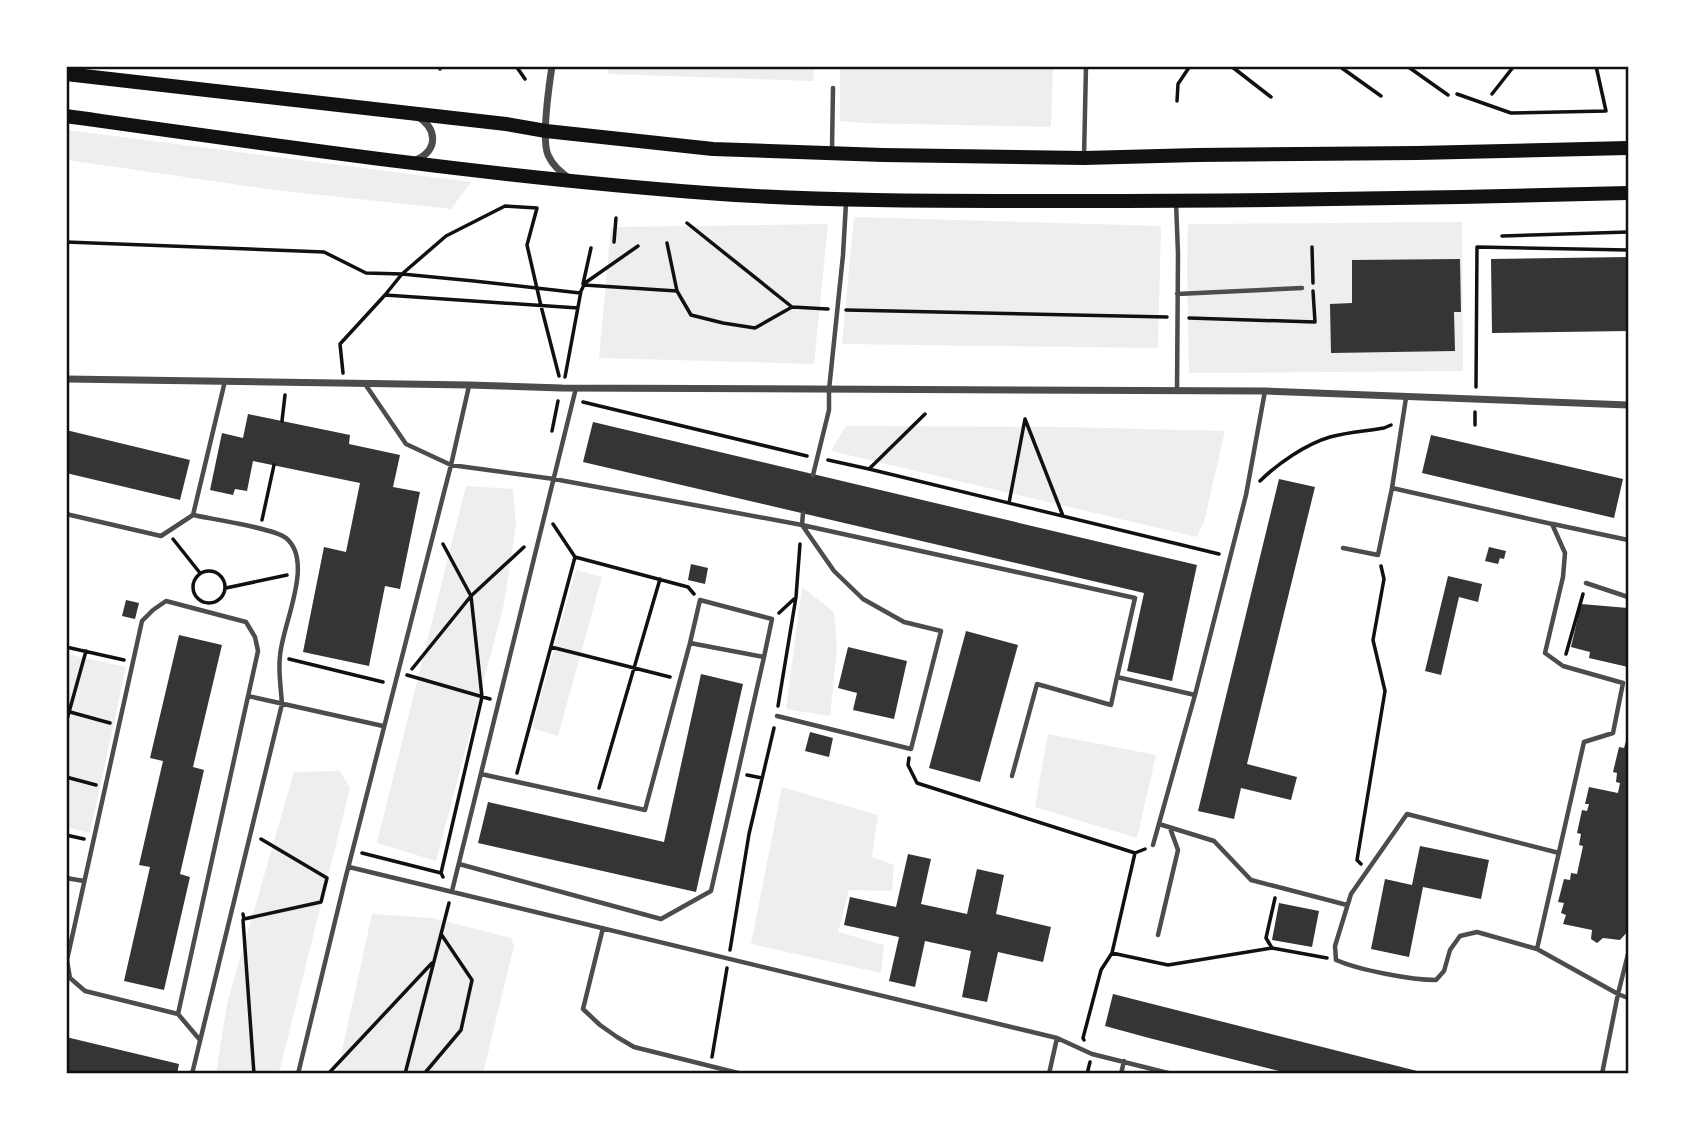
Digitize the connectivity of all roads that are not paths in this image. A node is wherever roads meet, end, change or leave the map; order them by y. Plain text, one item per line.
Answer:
1 (552, 66) edge
2 (1087, 69) edge
3 (66, 74) edge
4 (833, 88) dead end
5 (413, 114) junction
6 (66, 116) edge
7 (545, 131) junction
8 (1629, 148) edge
9 (832, 153) junction
10 (1084, 158) junction
11 (408, 162) junction
12 (573, 182) junction
13 (1629, 193) edge
14 (846, 199) junction
15 (1176, 201) junction
16 (1302, 288) dead end
17 (1177, 294) junction
18 (66, 379) edge
19 (225, 381) junction
20 (364, 383) junction
21 (470, 385) junction
22 (576, 388) junction
23 (829, 390) junction
24 (1177, 391) junction
25 (1265, 391) junction
26 (1406, 398) junction
27 (1629, 405) edge
28 (451, 465) junction
29 (813, 475) dead end
30 (554, 479) junction
31 (1392, 488) junction
32 (803, 513) dead end
33 (66, 514) edge
34 (193, 515) junction
35 (802, 524) junction
36 (1552, 524) junction
37 (1629, 540) edge
38 (1343, 548) dead end
39 (1586, 583) road end
40 (1629, 597) edge
41 (690, 643) junction
42 (764, 657) junction
43 (1117, 677) junction
44 (1195, 695) junction
45 (248, 696) junction
46 (282, 704) junction
47 (776, 716) road end
48 (383, 726) junction
49 (481, 774) junction
50 (1012, 776) dead end
51 (1159, 824) junction
52 (1170, 827) junction
53 (1153, 845) road end
54 (1559, 853) junction
55 (459, 864) junction
56 (349, 867) junction
57 (66, 878) edge
58 (85, 881) junction
59 (452, 891) junction
60 (1347, 905) junction
61 (603, 928) junction
62 (1158, 935) dead end
63 (1536, 949) junction
64 (1629, 954) edge
65 (67, 960) edge
66 (1618, 994) junction
67 (1629, 998) edge
68 (178, 1014) junction
69 (1057, 1038) junction
70 (200, 1040) junction
71 (1124, 1061) junction
72 (192, 1073) edge
73 (298, 1073) edge
74 (742, 1073) edge
75 (1049, 1073) edge
76 (1121, 1073) edge
77 (1172, 1073) edge
78 (1602, 1073) edge

1 - 7 street
2 - 10 lane
3 - 5 main road
4 - 9 lane
5 - 7 main road
5 - 11 street
6 - 11 main road
7 - 9 main road
7 - 12 street
8 - 10 main road
9 - 10 main road
11 - 12 main road
12 - 14 main road
13 - 15 main road
14 - 15 main road
14 - 23 lane
15 - 17 lane
16 - 17 lane
17 - 24 lane
18 - 19 street
19 - 20 street
19 - 34 lane
20 - 21 street
20 - 28 lane
21 - 22 street
21 - 28 lane
22 - 23 street
22 - 30 lane
23 - 24 street
23 - 29 lane
24 - 25 street
25 - 26 street
25 - 44 lane
26 - 27 street
26 - 31 lane
28 - 30 lane
28 - 48 lane
30 - 35 lane
30 - 49 lane
31 - 36 lane
31 - 38 lane
32 - 35 lane
33 - 34 lane
34 - 46 lane
35 - 43 lane
35 - 47 lane
36 - 37 lane
36 - 54 lane
39 - 40 lane
41 - 42 lane
41 - 42 lane
41 - 49 lane
42 - 55 lane
43 - 44 lane
43 - 50 lane
44 - 51 lane
45 - 46 lane
45 - 58 lane
45 - 68 lane
46 - 48 lane
46 - 70 lane
48 - 56 lane
49 - 55 lane
51 - 52 lane
51 - 53 lane
52 - 60 lane
52 - 62 lane
54 - 60 lane
54 - 63 lane
55 - 59 lane
56 - 59 lane
56 - 73 lane
57 - 58 lane
58 - 65 lane
59 - 61 lane
60 - 63 lane
61 - 69 lane
61 - 74 lane
63 - 66 lane
64 - 66 lane
65 - 68 lane
66 - 67 lane
66 - 78 lane
68 - 70 lane
69 - 71 lane
69 - 75 lane
70 - 72 lane
71 - 76 lane
71 - 77 lane

